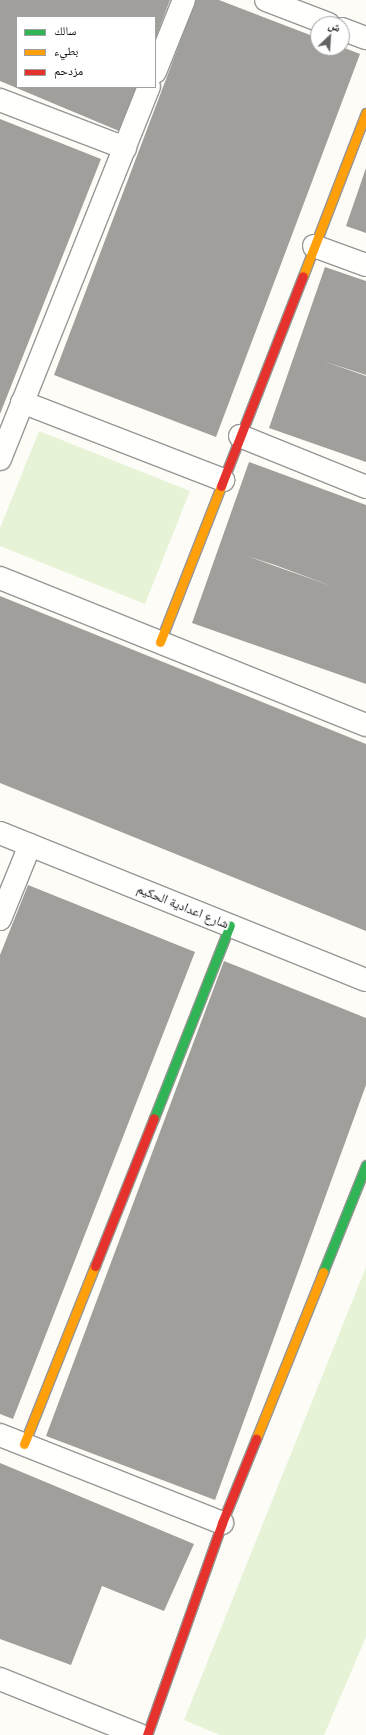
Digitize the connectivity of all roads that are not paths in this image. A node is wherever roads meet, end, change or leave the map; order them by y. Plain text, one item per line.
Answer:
1 (184, 0) edge
2 (266, 0) edge
3 (310, 17) edge
4 (350, 32) edge
5 (366, 38) edge
6 (156, 70) edge
7 (149, 88) edge
8 (0, 100) edge
9 (366, 113) edge
10 (125, 148) junction
11 (314, 246) junction
12 (366, 265) edge
13 (22, 402) junction
14 (240, 436) junction
15 (0, 459) edge
16 (223, 480) junction
17 (366, 487) edge
18 (0, 578) edge
19 (160, 642) junction
20 (366, 724) edge
21 (0, 833) edge
22 (30, 845) junction
23 (0, 919) edge
24 (230, 925) junction
25 (366, 980) edge
26 (366, 1165) edge
27 (0, 1435) edge
28 (24, 1444) junction
29 (222, 1523) junction
30 (0, 1679) edge
31 (139, 1735) edge
32 (147, 1735) edge

1 - 6 street
2 - 3 street
4 - 5 street
7 - 10 street
8 - 10 street
9 - 11 street
10 - 13 street
11 - 12 street
11 - 14 street
13 - 15 street
13 - 16 street
14 - 16 street
14 - 17 street
16 - 19 street
18 - 19 street
19 - 20 street
21 - 22 street, شارع اعدادية الحكيم
22 - 23 street
22 - 24 street, شارع اعدادية الحكيم
24 - 25 street, شارع اعدادية الحكيم
24 - 28 street
26 - 29 street
27 - 28 street
28 - 29 street
29 - 32 street
30 - 31 street

